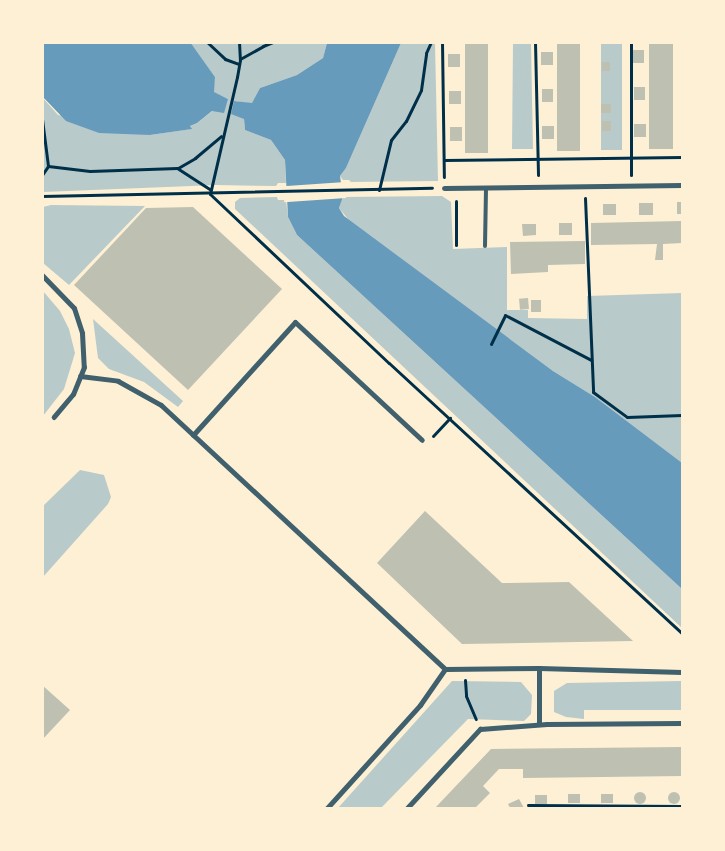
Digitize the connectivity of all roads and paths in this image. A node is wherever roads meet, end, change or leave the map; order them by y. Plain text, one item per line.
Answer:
1 (207, 42) edge
2 (239, 42) edge
3 (273, 42) edge
4 (431, 42) edge
5 (442, 42) edge
6 (535, 42) edge
7 (631, 42) edge
8 (239, 62) junction
9 (42, 119) edge
10 (222, 136) junction
11 (631, 157) junction
12 (682, 157) edge
13 (538, 158) junction
14 (444, 160) junction
15 (48, 166) junction
16 (178, 168) junction
17 (42, 175) edge
18 (584, 185) junction
19 (631, 185) junction
20 (682, 185) edge
21 (539, 186) junction
22 (444, 188) junction
23 (456, 188) junction
24 (486, 188) junction
25 (379, 190) junction
26 (210, 192) junction
27 (42, 196) edge
28 (456, 245) dead end
29 (486, 246) dead end
30 (42, 274) edge
31 (491, 344) dead end
32 (591, 360) junction
33 (80, 376) junction
34 (682, 415) edge
35 (54, 418) dead end
36 (450, 418) junction
37 (193, 435) junction
38 (422, 440) joint
39 (682, 633) edge
40 (539, 668) junction
41 (445, 669) junction
42 (464, 669) junction
43 (682, 672) edge
44 (682, 723) edge
45 (539, 724) junction
46 (480, 729) junction
47 (528, 805) dead end
48 (635, 806) edge
49 (682, 806) edge
50 (327, 808) edge
51 (407, 808) edge

1 - 8 path
2 - 8 path
3 - 8 path
4 - 25 path
5 - 14 path
6 - 13 path
7 - 11 path
8 - 10 path
9 - 15 path
10 - 16 path
10 - 26 path
11 - 12 path
11 - 13 path
11 - 19 path
13 - 14 path
13 - 21 path
14 - 22 path
15 - 16 path
15 - 17 path
16 - 26 path
18 - 19 street
18 - 21 street
18 - 32 path
19 - 20 street
21 - 24 street
22 - 23 street
22 - 25 path
23 - 24 street
23 - 28 path
24 - 29 lane
25 - 26 path
26 - 27 path
26 - 36 path
30 - 33 street
31 - 32 path
32 - 34 path
33 - 35 street
33 - 37 street
36 - 38 path
36 - 39 path
37 - 38 street
37 - 41 street
40 - 42 street
40 - 43 street
40 - 45 street
41 - 42 street
41 - 50 street
42 - 46 path
44 - 45 street
45 - 46 street
46 - 51 street
47 - 48 path
48 - 49 path

